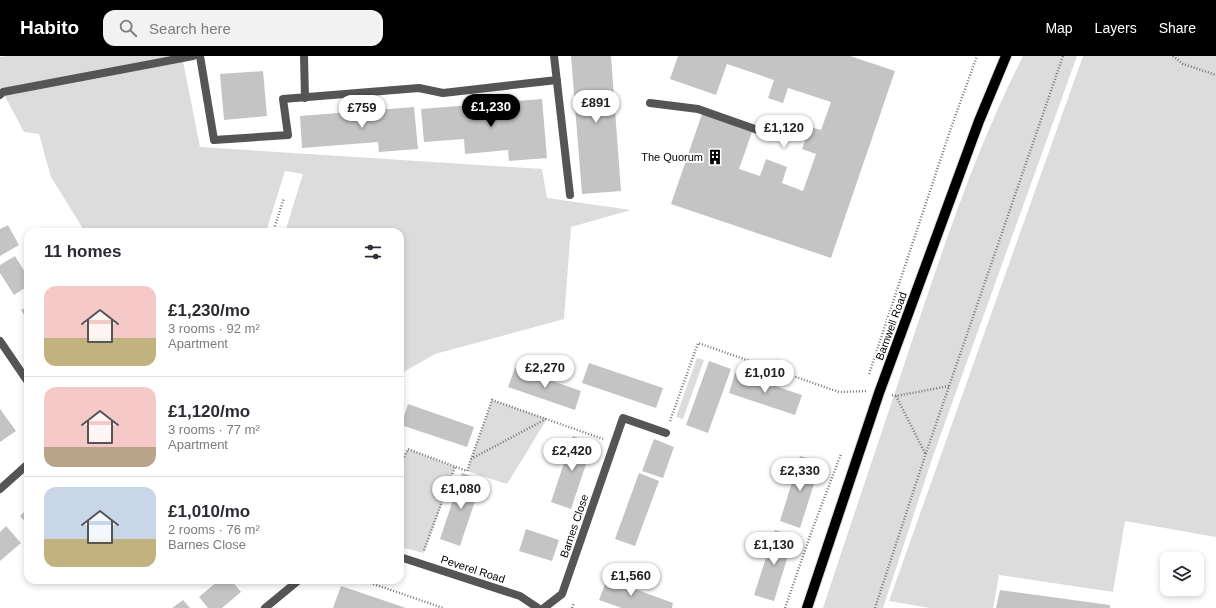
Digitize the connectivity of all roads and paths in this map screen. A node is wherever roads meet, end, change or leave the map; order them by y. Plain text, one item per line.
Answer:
1 (193, 56) edge
2 (200, 56) edge
3 (304, 56) edge
4 (554, 56) edge
5 (977, 56) edge
6 (1006, 56) edge
7 (1062, 56) edge
8 (1173, 56) edge
9 (1216, 74) edge
10 (557, 80) junction
11 (2, 94) edge
12 (305, 98) junction
13 (650, 103) dead end
14 (766, 133) dead end
15 (570, 195) dead end
16 (284, 198) dead end
17 (274, 228) edge
18 (0, 341) edge
19 (24, 376) edge
20 (868, 376) dead end
21 (950, 386) junction
22 (861, 397) dead end
23 (547, 419) junction
24 (666, 433) joint
25 (615, 443) junction
26 (842, 453) dead end
27 (926, 453) junction
28 (404, 457) edge
29 (471, 459) junction
30 (455, 466) junction
31 (24, 468) edge
32 (0, 489) edge
33 (404, 558) edge
34 (419, 563) junction
35 (294, 584) edge
36 (374, 584) edge
37 (272, 605) edge
38 (265, 608) edge
39 (443, 608) edge
40 (538, 608) edge
41 (544, 608) edge
42 (785, 608) edge
43 (807, 608) edge
44 (875, 608) edge

1 - 11 street
2 - 12 street
3 - 12 street
4 - 10 street
5 - 20 path
6 - 43 main road, Barnwell Road
7 - 21 path
8 - 9 path
10 - 12 street
10 - 15 street
13 - 14 street
16 - 17 path
18 - 19 street
21 - 27 path
21 - 27 path
22 - 24 path
23 - 25 path
23 - 29 path
23 - 29 path
24 - 25 street, Barnes Close
25 - 41 street, Barnes Close
26 - 42 path
27 - 44 path
28 - 30 path
29 - 30 path
30 - 34 path
31 - 32 street
33 - 34 street, Peverel Road
34 - 40 street, Peverel Road
35 - 37 street
36 - 39 path
37 - 38 street

